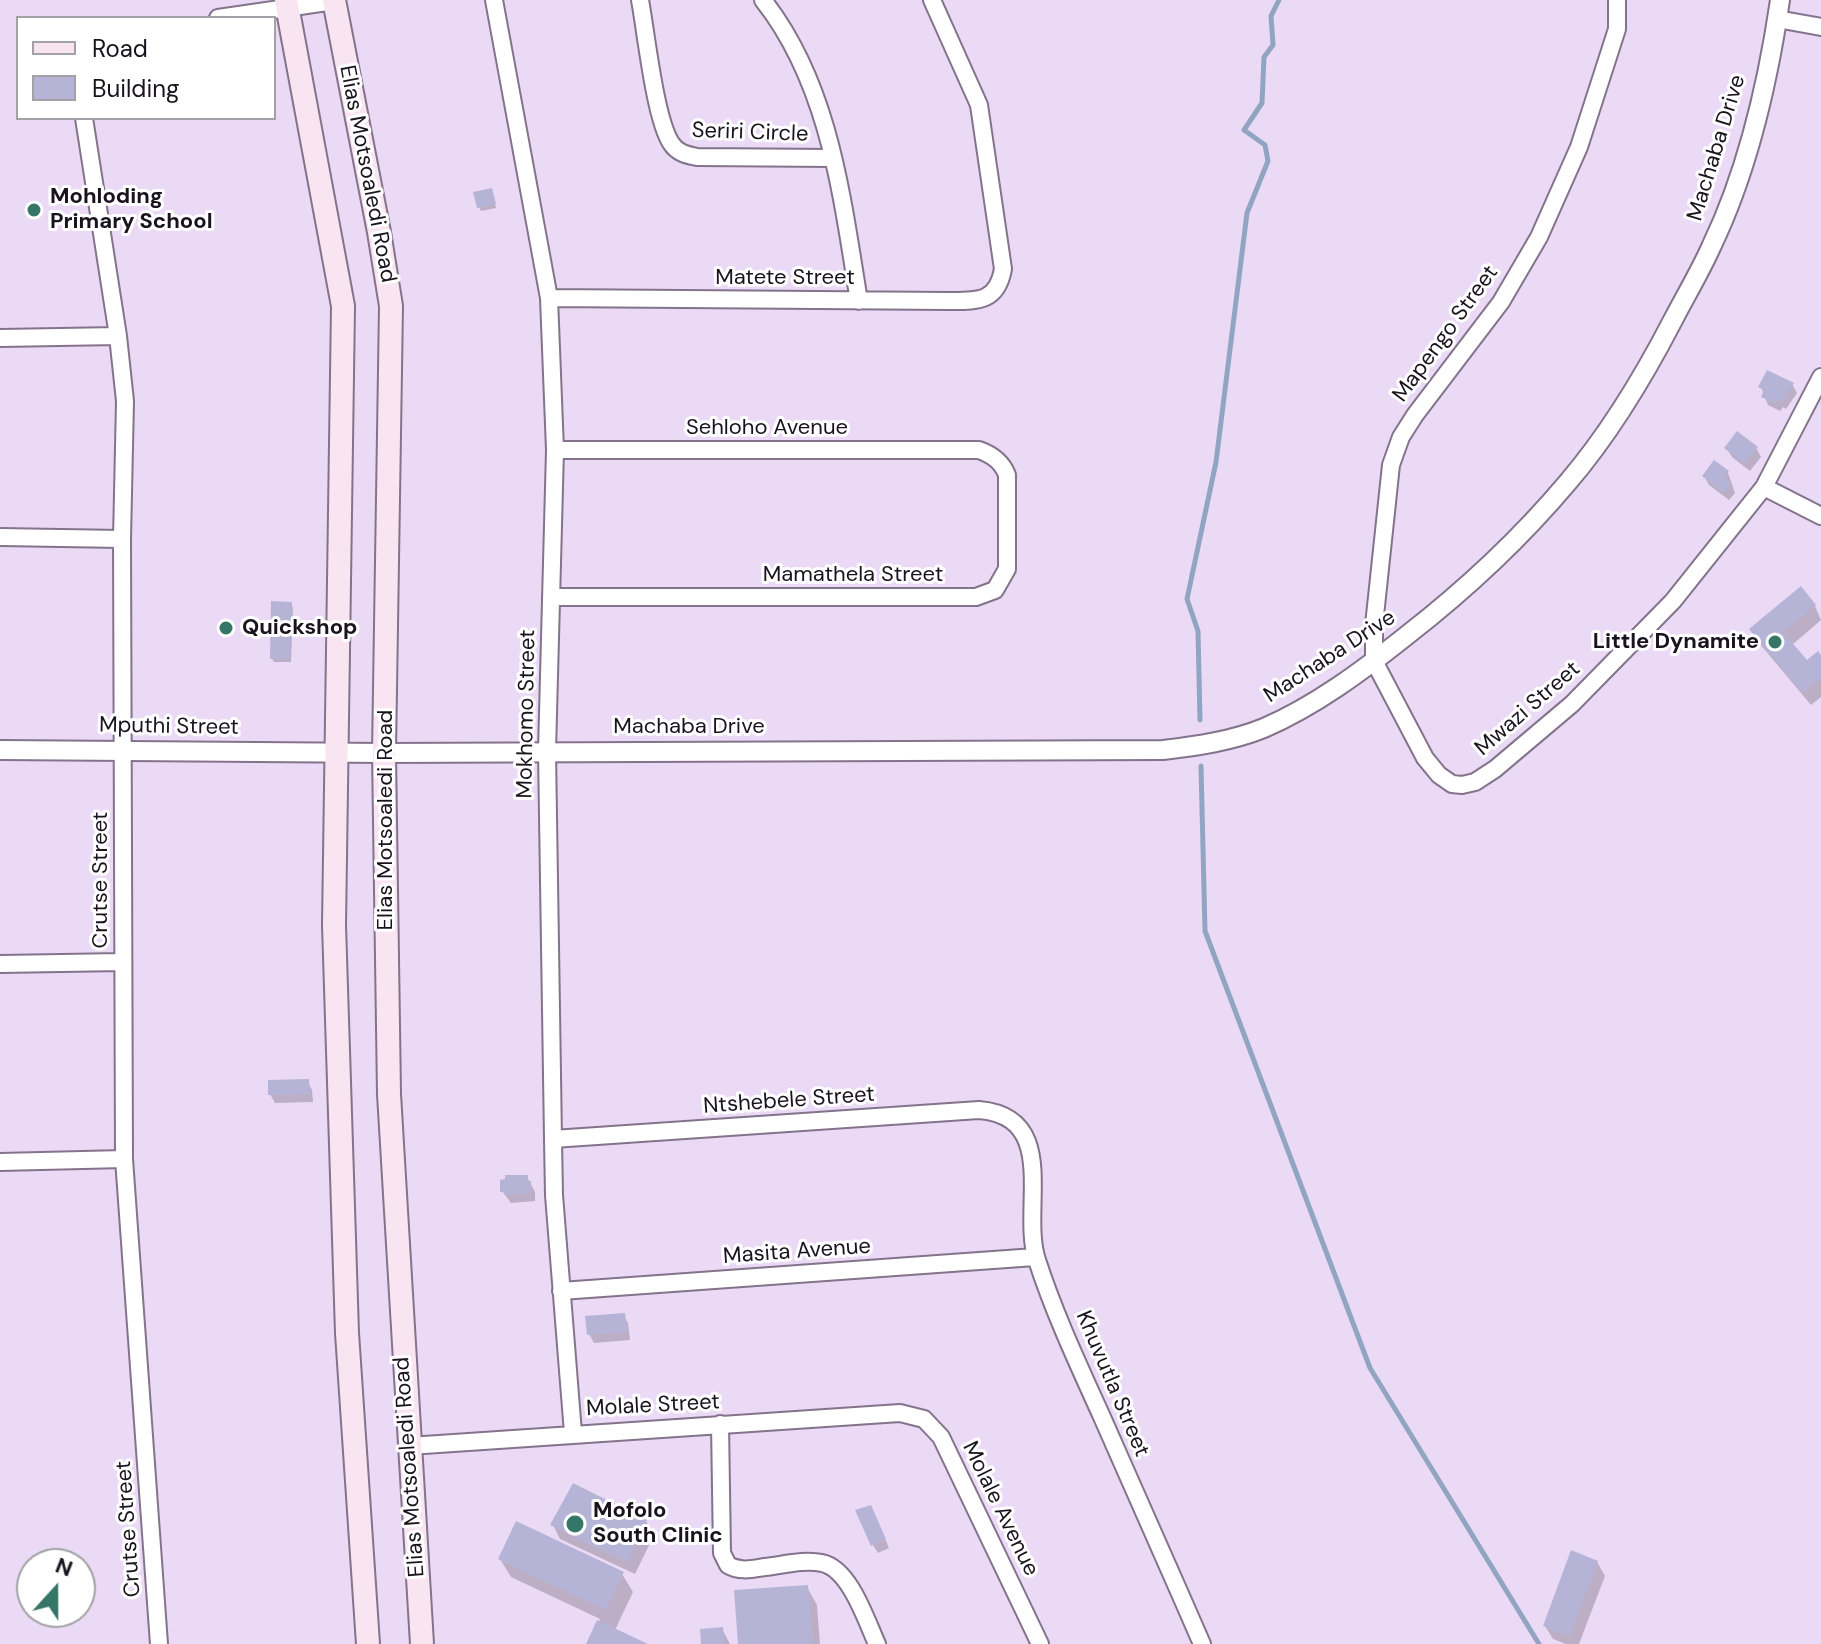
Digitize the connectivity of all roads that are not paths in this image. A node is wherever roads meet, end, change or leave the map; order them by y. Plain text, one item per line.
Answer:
1 (334, 0) edge
2 (494, 0) edge
3 (640, 0) edge
4 (763, 0) edge
5 (932, 0) edge
6 (1617, 0) edge
7 (1780, 0) edge
8 (287, 4) edge
9 (228, 16) edge
10 (1777, 19) junction
11 (1821, 27) edge
12 (84, 120) edge
13 (833, 158) junction
14 (549, 298) junction
15 (859, 301) junction
16 (118, 336) junction
17 (0, 338) edge
18 (1821, 377) edge
19 (555, 450) junction
20 (979, 450) joint
21 (1764, 487) junction
22 (1821, 516) edge
23 (0, 537) edge
24 (122, 539) junction
25 (551, 597) junction
26 (1374, 661) junction
27 (0, 750) edge
28 (123, 750) junction
29 (547, 751) junction
30 (337, 753) junction
31 (384, 753) junction
32 (123, 962) junction
33 (0, 964) edge
34 (1022, 1131) joint
35 (553, 1139) junction
36 (124, 1159) junction
37 (0, 1162) edge
38 (1035, 1257) junction
39 (561, 1291) junction
40 (900, 1413) joint
41 (720, 1424) junction
42 (573, 1433) junction
43 (409, 1446) junction
44 (159, 1644) edge
45 (368, 1644) edge
46 (422, 1644) edge
47 (877, 1644) edge
48 (1040, 1644) edge
49 (1202, 1644) edge

1 - 8 street
1 - 31 main road, Elias Motsoaledi Road
2 - 14 street, Mokhomo Street
3 - 13 street, Seriri Circle
4 - 13 street, Seriri Circle
5 - 15 street, Matete Street
6 - 26 street, Mapengo Street
7 - 10 street, Machaba Drive
8 - 9 street
8 - 30 main road
10 - 11 street
10 - 26 street, Machaba Drive
12 - 16 street, Crutse Street
13 - 15 street, Seriri Circle
14 - 15 street, Matete Street
14 - 19 street, Mokhomo Street
16 - 17 street
16 - 24 street, Crutse Street
18 - 21 street, Mwazi Street
19 - 20 street, Sehloho Avenue
19 - 25 street, Mokhomo Street
20 - 25 street, Mamathela Street
21 - 22 street
21 - 26 street, Mwazi Street
23 - 24 street
24 - 28 street, Crutse Street
25 - 29 street, Mokhomo Street
26 - 29 street, Machaba Drive
27 - 28 street, Mputhi Street
28 - 30 street, Mputhi Street
28 - 32 street, Crutse Street
29 - 31 street, Machaba Drive
29 - 35 street, Mokhomo Street
30 - 31 street, Machaba Drive
30 - 45 main road
31 - 43 main road, Elias Motsoaledi Road
32 - 33 street
32 - 36 street, Crutse Street
34 - 35 street, Ntshebele Street
34 - 38 street, Khuvutla Street
35 - 39 street, Mokhomo Street
36 - 37 street
36 - 44 street, Crutse Street
38 - 39 street, Masita Avenue
38 - 49 street, Khuvutla Street
39 - 42 street, Mokhomo Street
40 - 41 street, Molale Street
40 - 48 street, Molale Avenue
41 - 42 street, Molale Street
41 - 47 street
42 - 43 street, Molale Street
43 - 46 main road, Elias Motsoaledi Road

